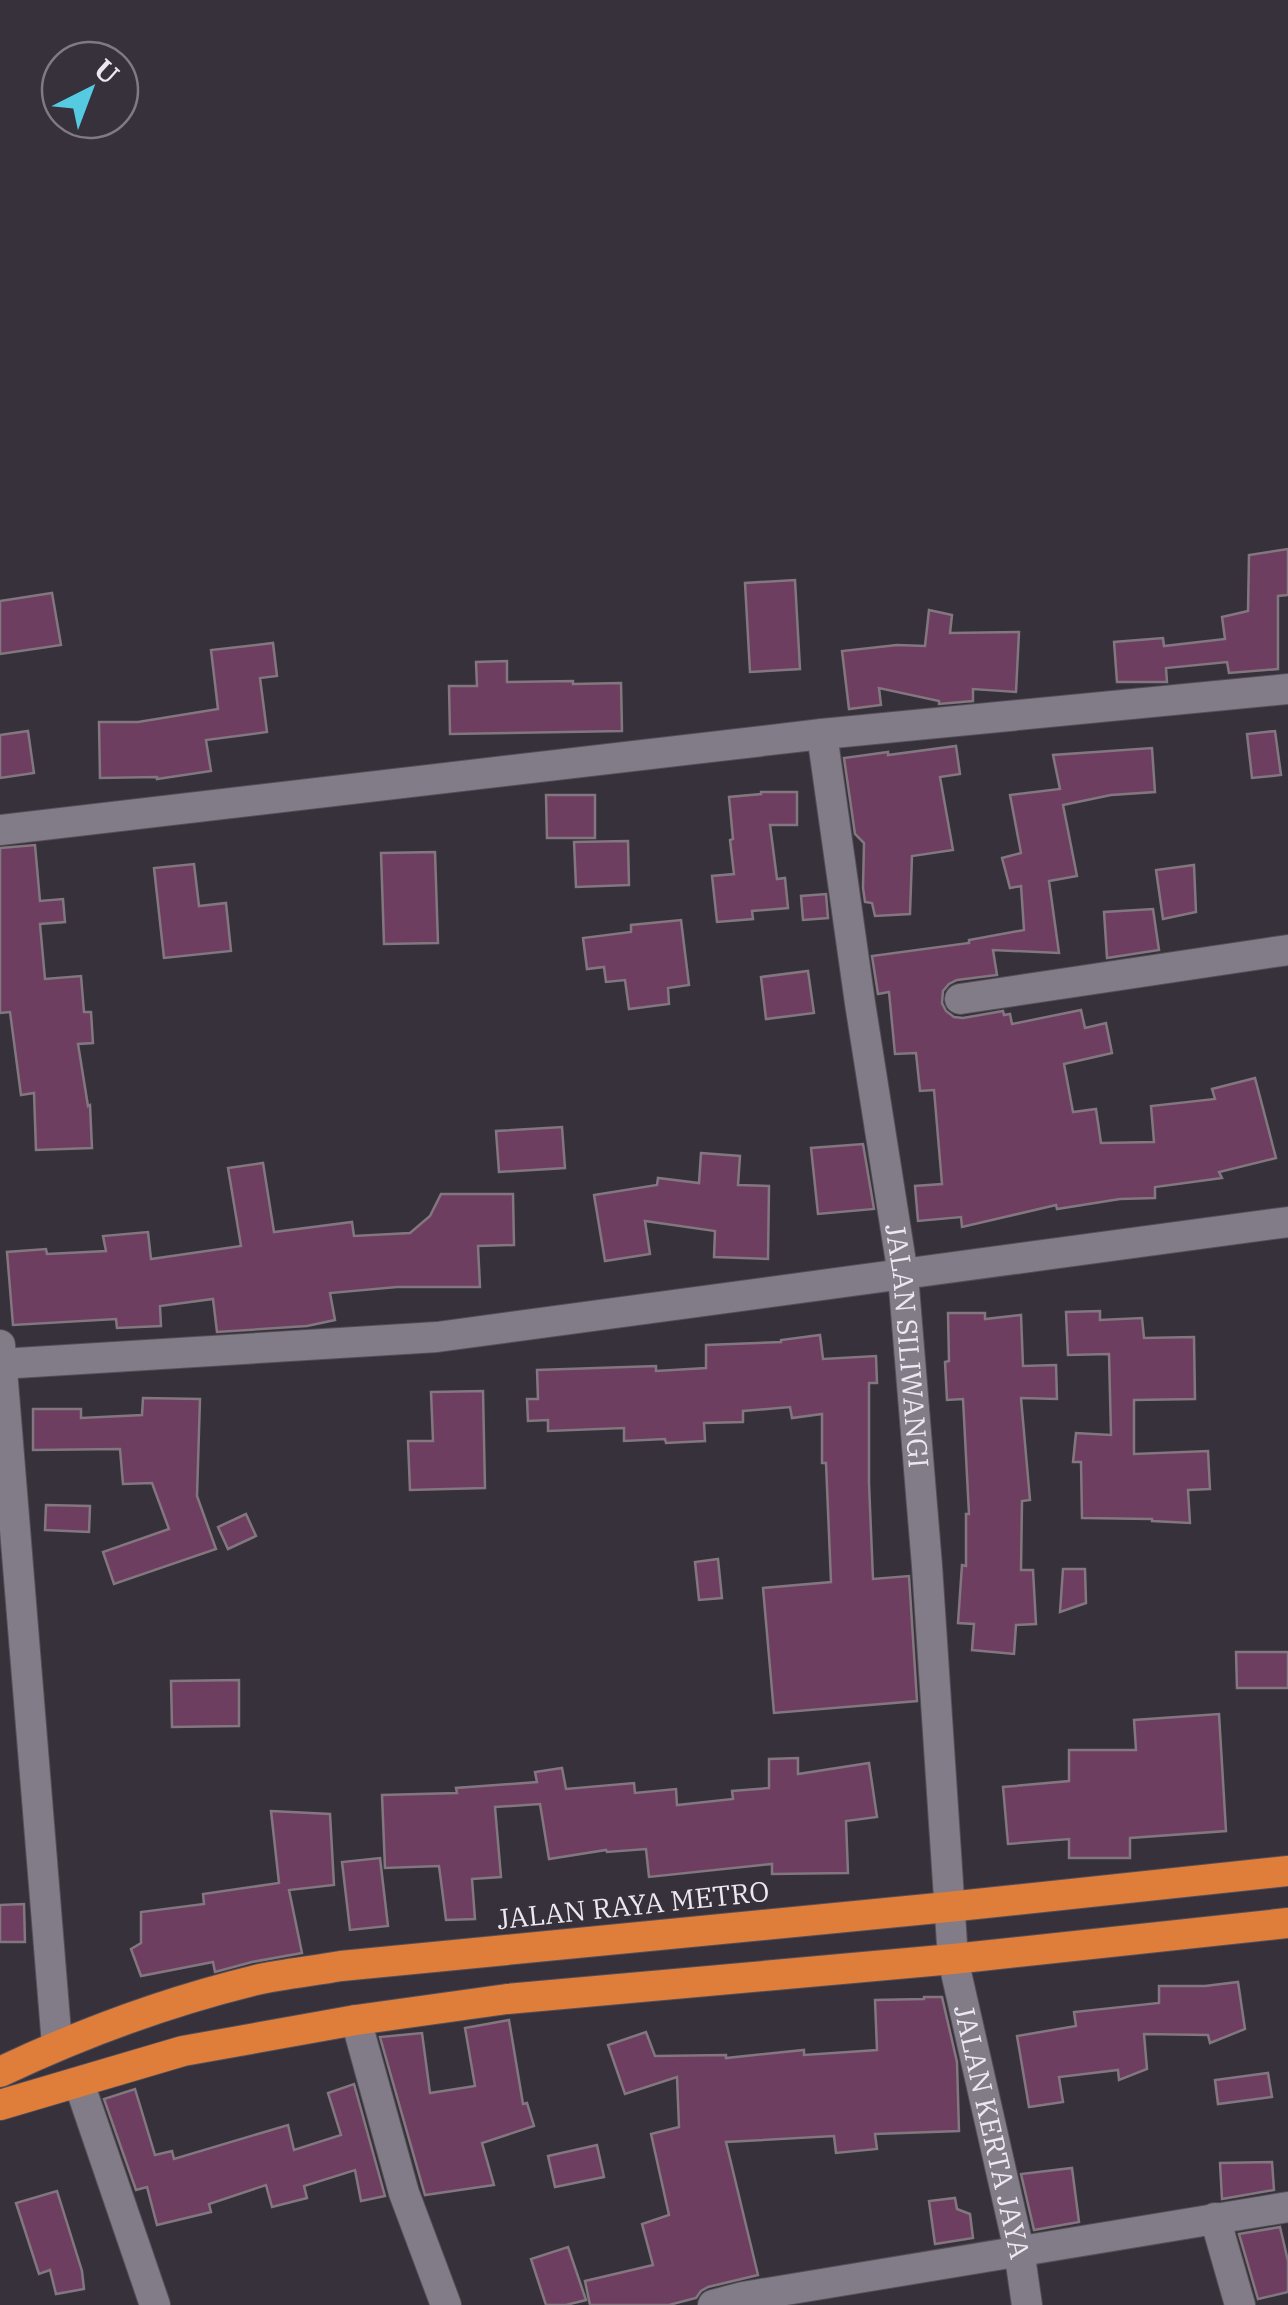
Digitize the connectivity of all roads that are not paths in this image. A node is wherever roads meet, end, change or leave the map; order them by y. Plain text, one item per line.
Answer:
1 (1288, 688) edge
2 (822, 734) junction
3 (0, 830) edge
4 (1288, 950) edge
5 (960, 999) dead end
6 (1288, 1222) edge
7 (904, 1275) junction
8 (1, 1357) edge
9 (1288, 1870) edge
10 (948, 1907) junction
11 (1288, 1923) edge
12 (954, 1960) junction
13 (356, 2020) junction
14 (58, 2045) junction
15 (0, 2072) edge
16 (79, 2083) junction
17 (0, 2105) edge
18 (1288, 2208) edge
19 (1215, 2218) junction
20 (1019, 2250) junction
21 (155, 2305) edge
22 (446, 2305) edge
23 (713, 2305) edge
24 (1028, 2305) edge
25 (1240, 2305) edge

1 - 2 street
2 - 3 street
2 - 7 street, JALAN SILIWANGI
4 - 5 street
6 - 7 street
7 - 8 street
7 - 10 street, JALAN SILIWANGI
8 - 14 street
9 - 10 highway, JALAN RAYA METRO
10 - 12 street, JALAN SILIWANGI
10 - 14 highway, JALAN RAYA METRO
11 - 12 highway
12 - 13 highway
12 - 20 street, JALAN KERTA JAYA
13 - 16 highway
13 - 22 street
14 - 15 highway, JALAN RAYA METRO
16 - 17 highway
16 - 21 street
18 - 19 street
19 - 20 street
19 - 25 street
20 - 23 street
20 - 24 street, JALAN KERTA JAYA

